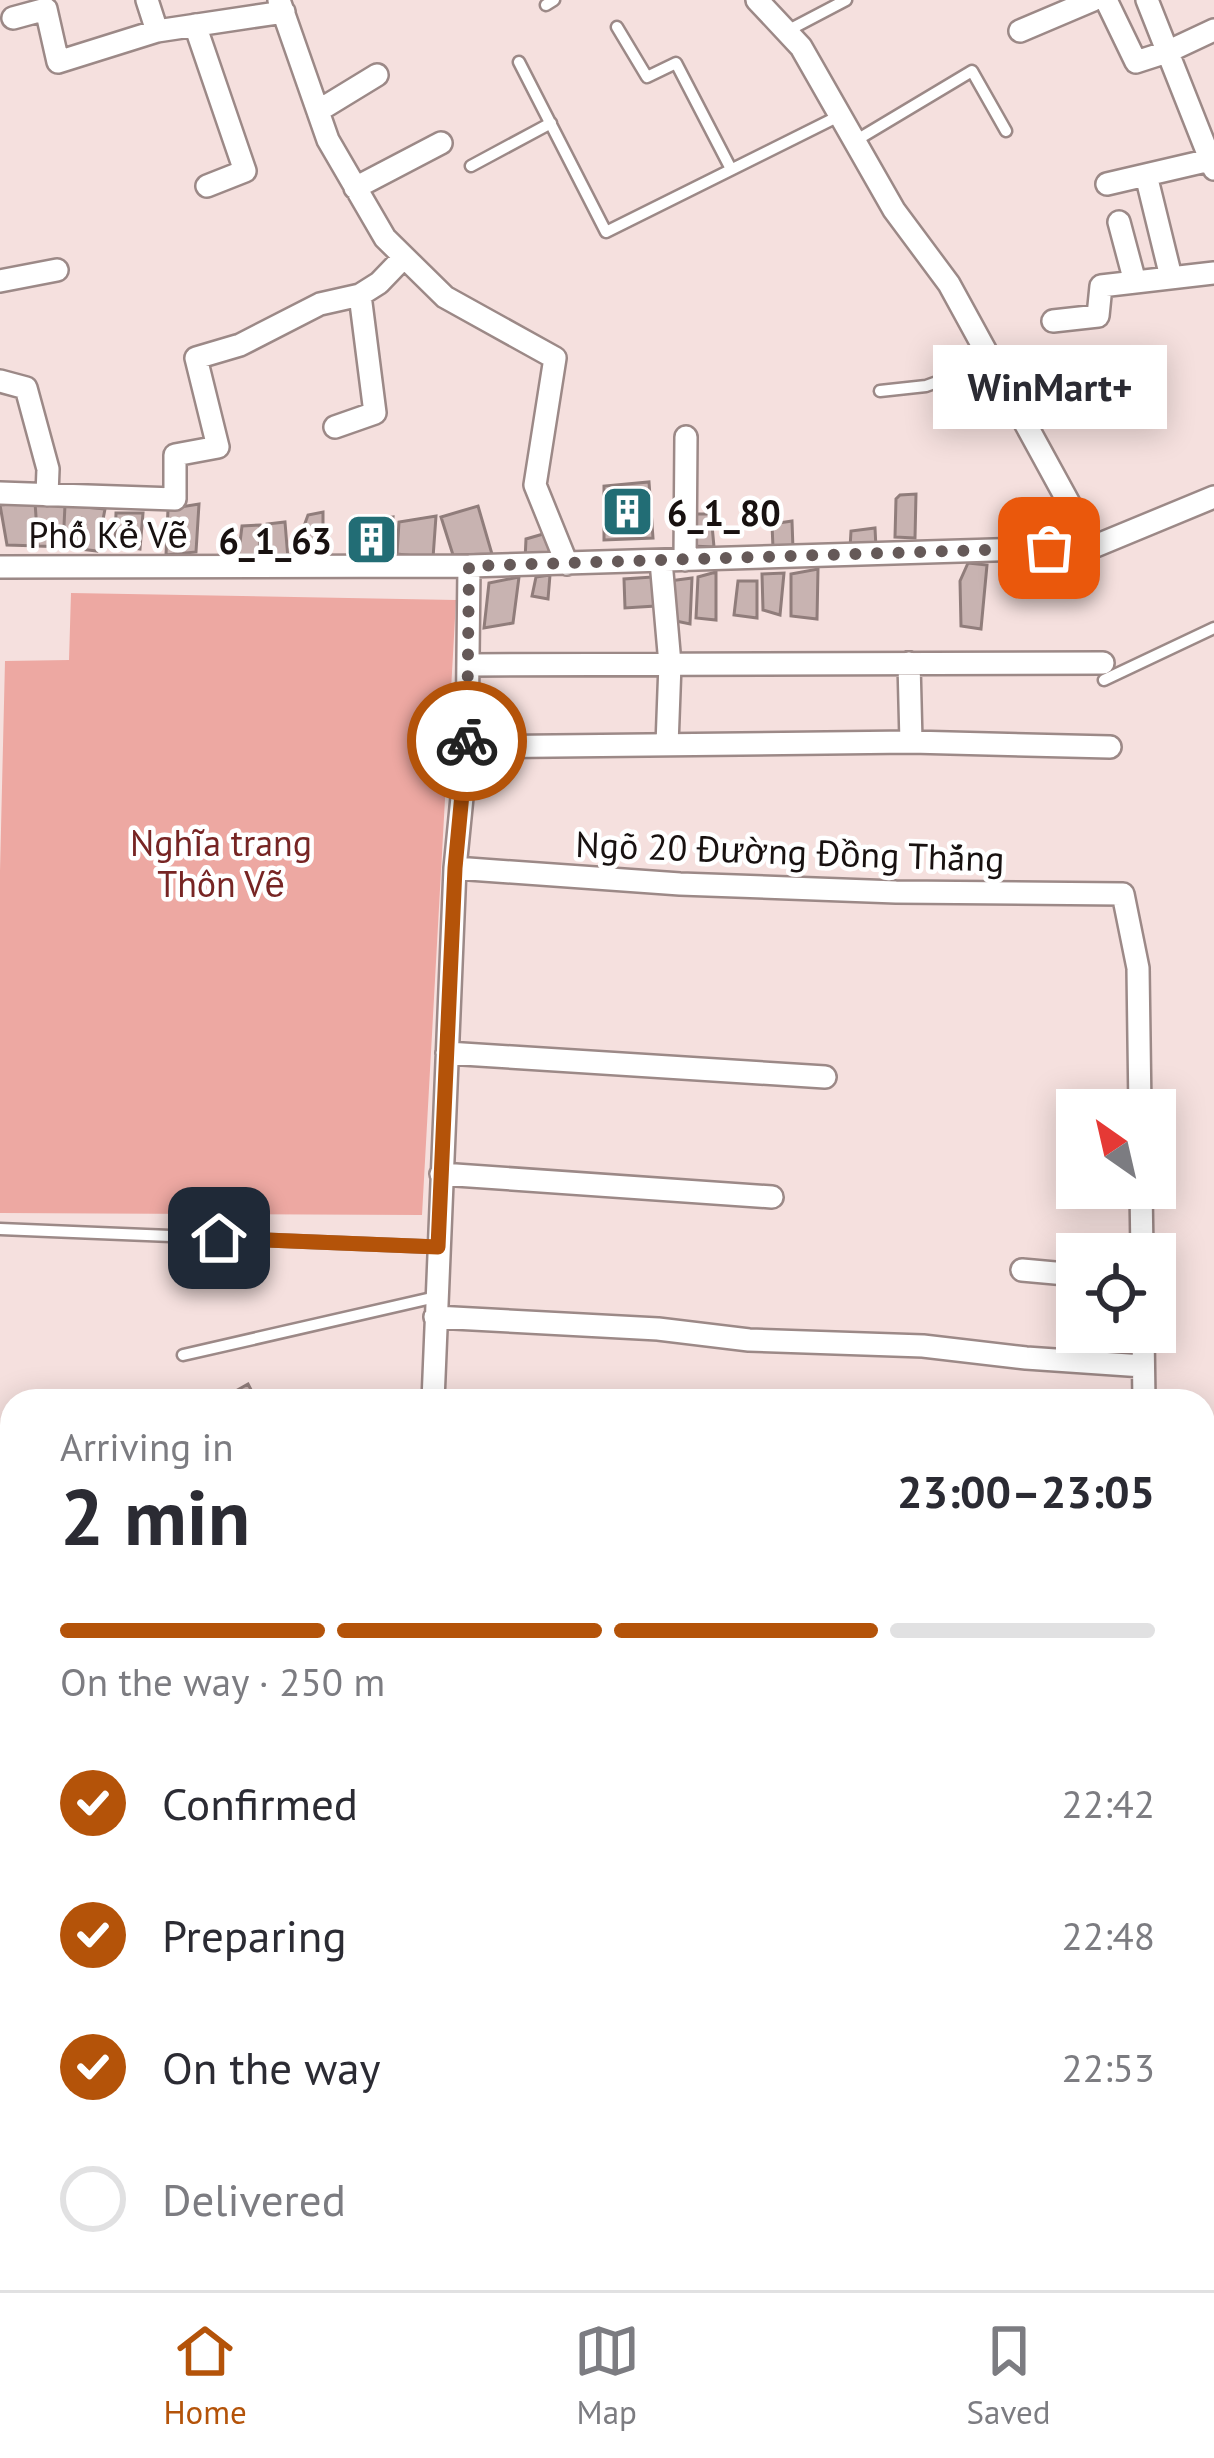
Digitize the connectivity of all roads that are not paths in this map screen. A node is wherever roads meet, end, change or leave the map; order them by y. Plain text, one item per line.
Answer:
1 (146, 0) edge
2 (757, 0) edge
3 (846, 0) edge
4 (1094, 0) edge
5 (1106, 0) edge
6 (1148, 0) edge
7 (281, 6) edge
8 (13, 19) dead end
9 (195, 25) junction
10 (617, 27) dead end
11 (1214, 30) edge
12 (158, 31) junction
13 (1020, 31) dead end
14 (787, 32) junction
15 (1167, 52) junction
16 (519, 62) dead end
17 (377, 75) dead end
18 (318, 111) junction
19 (841, 116) junction
20 (551, 123) junction
21 (1006, 131) dead end
22 (855, 141) junction
23 (440, 143) dead end
24 (1212, 164) edge
25 (471, 166) dead end
26 (731, 169) junction
27 (1145, 175) junction
28 (1107, 184) dead end
29 (207, 186) dead end
30 (356, 188) junction
31 (1119, 222) dead end
32 (404, 257) junction
33 (57, 270) dead end
34 (1214, 273) edge
35 (1171, 277) junction
36 (0, 281) edge
37 (1135, 282) junction
38 (360, 295) junction
39 (1053, 321) dead end
40 (992, 362) junction
41 (0, 381) edge
42 (880, 391) dead end
43 (335, 427) dead end
44 (686, 437) dead end
45 (0, 493) edge
46 (46, 494) junction
47 (1214, 497) edge
48 (1093, 547) junction
49 (685, 560) junction
50 (661, 561) junction
51 (567, 564) junction
52 (469, 566) junction
53 (0, 567) edge
54 (1214, 628) edge
55 (909, 663) junction
56 (670, 664) junction
57 (468, 665) junction
58 (1103, 671) joint
59 (911, 742) junction
60 (667, 745) junction
61 (467, 747) junction
62 (1110, 747) dead end
63 (455, 868) junction
64 (447, 1053) junction
65 (825, 1077) dead end
66 (1140, 1089) edge
67 (441, 1174) junction
68 (772, 1197) dead end
69 (0, 1229) edge
70 (438, 1247) junction
71 (1022, 1270) dead end
72 (1056, 1273) edge
73 (435, 1307) junction
74 (1143, 1353) edge
75 (183, 1355) dead end
76 (1143, 1366) junction
77 (433, 1389) edge
78 (1144, 1389) edge

1 - 12 street
2 - 14 street
3 - 14 lane
4 - 13 street
5 - 15 street
6 - 15 street
7 - 9 street
7 - 18 street
8 - 12 street
9 - 12 street
9 - 29 street
10 - 26 lane
11 - 15 street
14 - 19 street
15 - 24 street
16 - 20 lane
17 - 18 street
18 - 30 street
19 - 22 street
19 - 26 lane
20 - 25 lane
20 - 26 lane
21 - 22 lane
22 - 40 street
23 - 30 street
24 - 27 street
27 - 28 street
27 - 35 street
30 - 32 street
31 - 37 street
32 - 38 street
32 - 51 street
33 - 36 street
34 - 35 street
35 - 37 street
37 - 39 street
38 - 43 street
38 - 46 street
40 - 42 lane
40 - 48 street
41 - 46 street
44 - 49 street
45 - 46 street
47 - 48 street, Phố Kẻ Vẽ
48 - 49 street, Phố Kẻ Vẽ
49 - 50 street, Phố Kẻ Vẽ
50 - 51 street, Phố Kẻ Vẽ
50 - 56 street
51 - 52 street, Phố Kẻ Vẽ
52 - 53 street, Phố Kẻ Vẽ
52 - 57 street
54 - 58 lane
55 - 56 street
55 - 58 street
55 - 59 street
56 - 57 street
56 - 60 street
57 - 61 street
59 - 60 street
59 - 62 street
60 - 61 street
61 - 63 street
63 - 64 street
63 - 66 street, Ngõ 20 Đường Đồng Thắng
64 - 65 street
64 - 67 street
67 - 68 street
67 - 70 street
69 - 70 lane
70 - 73 street
71 - 72 street
73 - 75 lane
73 - 76 street
73 - 77 street
74 - 76 street
76 - 78 street

